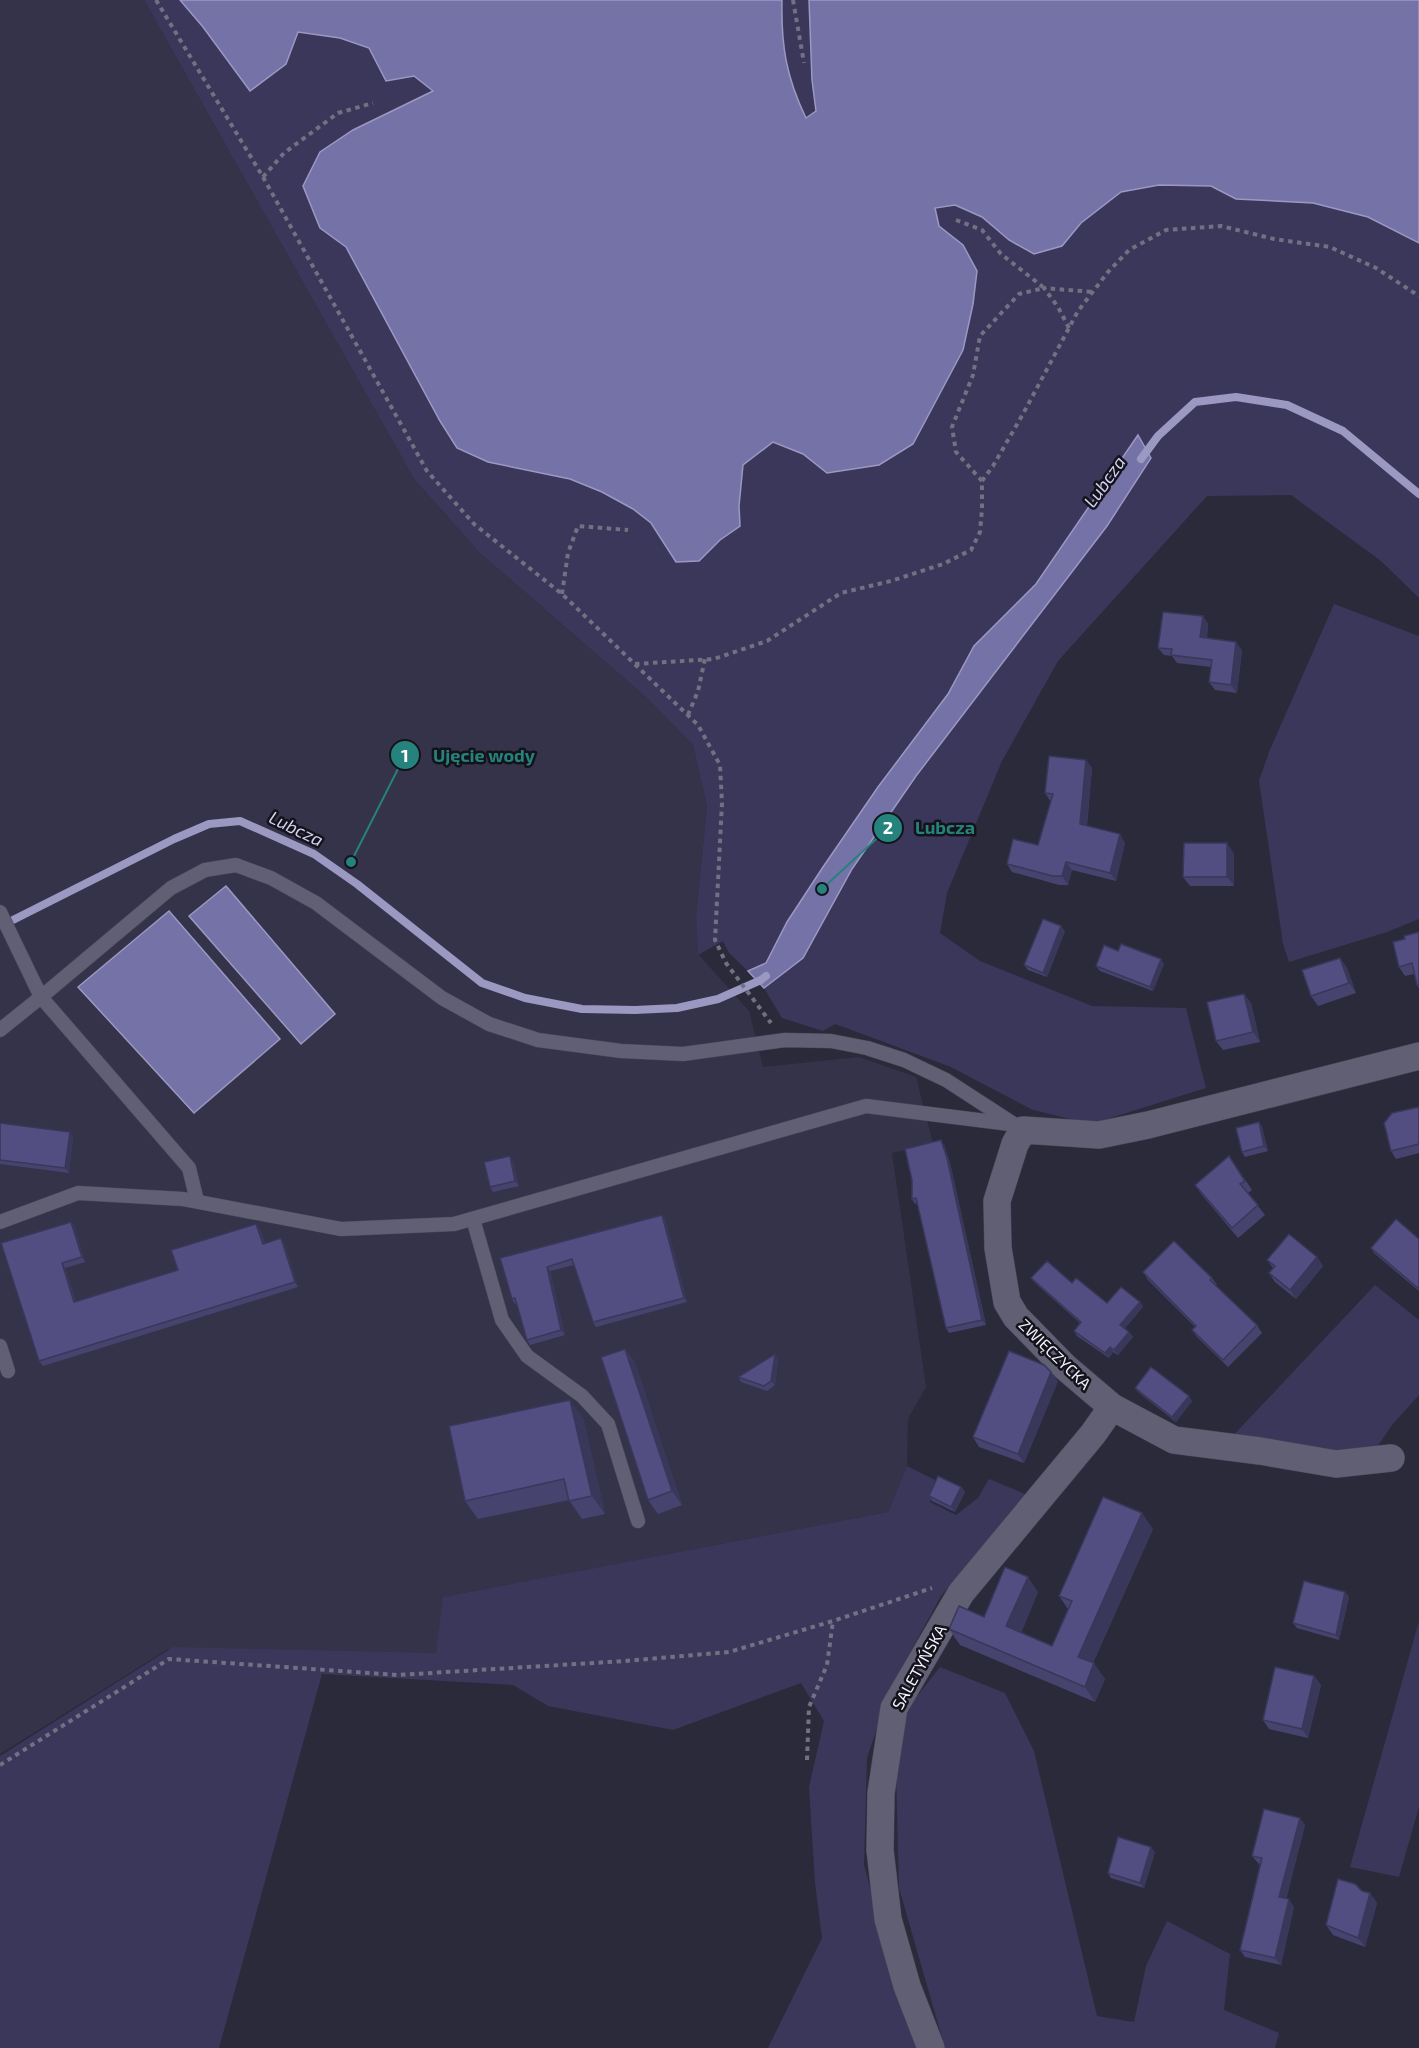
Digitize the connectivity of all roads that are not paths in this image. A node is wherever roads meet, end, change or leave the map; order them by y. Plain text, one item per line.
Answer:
1 (0, 912) edge
2 (41, 997) junction
3 (0, 1030) edge
4 (1419, 1056) edge
5 (1019, 1127) junction
6 (197, 1201) junction
7 (473, 1219) junction
8 (0, 1222) edge
9 (0, 1346) edge
10 (8, 1371) dead end
11 (1112, 1407) junction
12 (1391, 1458) dead end
13 (638, 1521) dead end
14 (931, 2048) edge

1 - 2 lane
2 - 3 lane
2 - 5 lane
2 - 6 lane
4 - 5 street
5 - 7 lane
5 - 11 street, ZWIĘCZYCKA
6 - 7 lane
6 - 8 lane
7 - 13 lane
9 - 10 lane
11 - 12 street, ZWIĘCZYCKA
11 - 14 street, SALETYŃSKA

